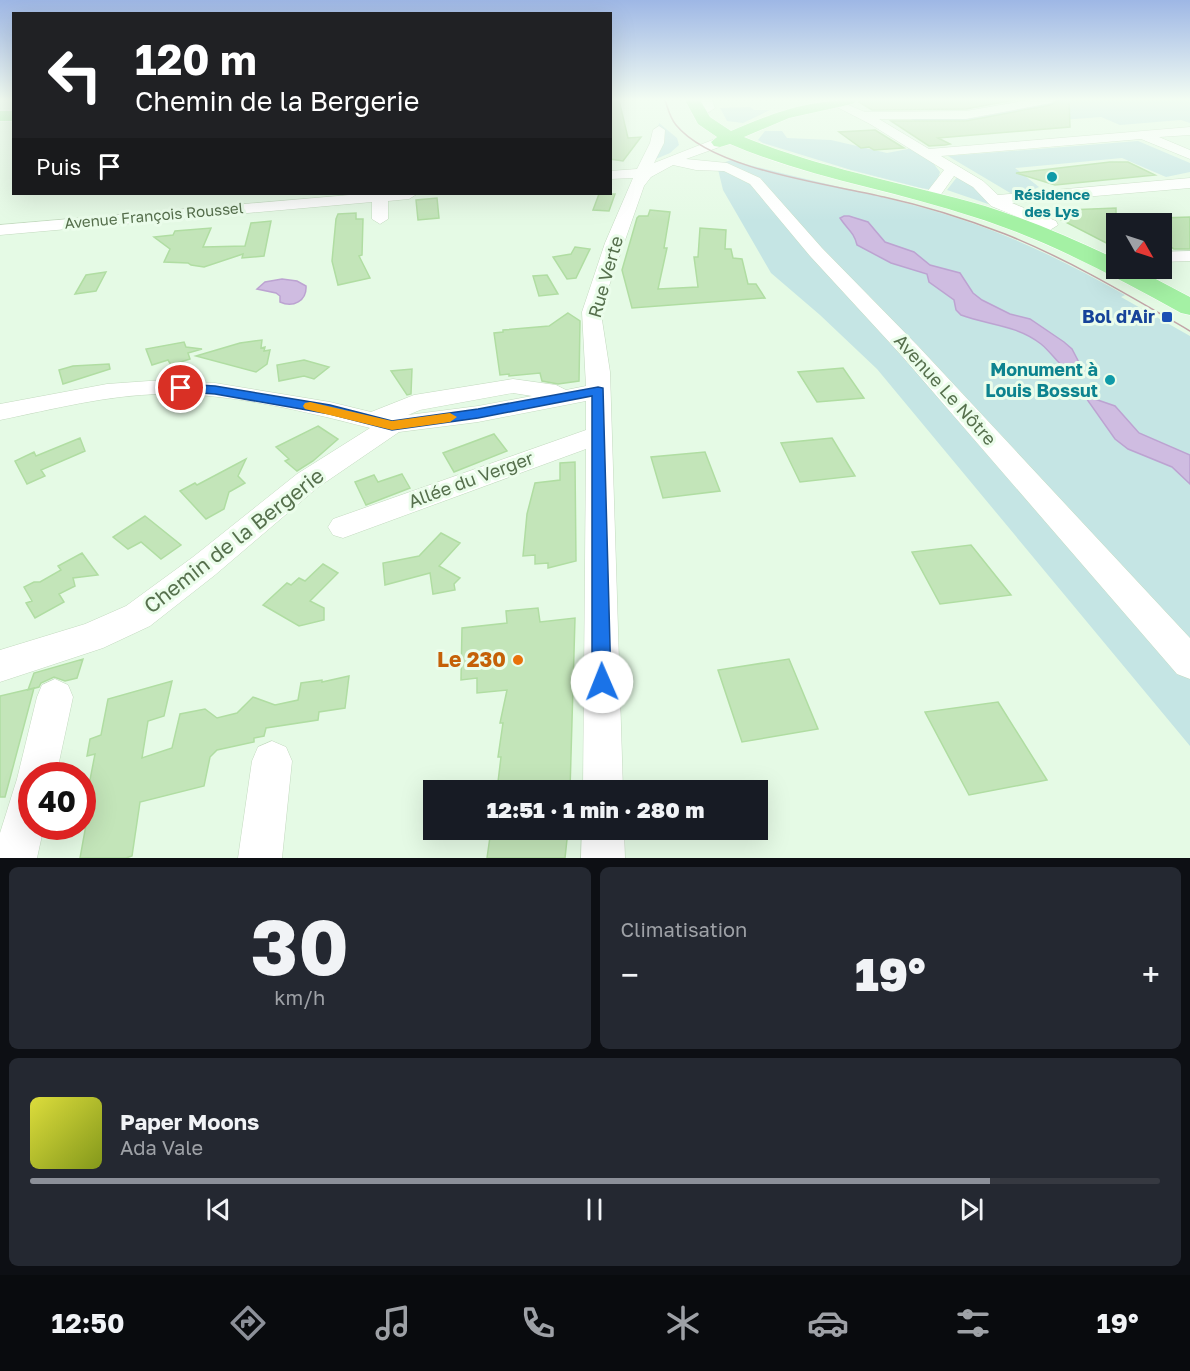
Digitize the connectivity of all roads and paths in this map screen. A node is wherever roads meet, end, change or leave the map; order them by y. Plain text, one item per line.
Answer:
1 (657, 140) edge
2 (724, 140) edge
3 (729, 140) edge
4 (905, 140) edge
5 (1081, 140) edge
6 (1153, 140) edge
7 (926, 153) junction
8 (1190, 155) edge
9 (674, 161) junction
10 (952, 169) junction
11 (646, 173) junction
12 (612, 175) edge
13 (1190, 183) edge
14 (394, 195) edge
15 (380, 196) junction
16 (931, 197) junction
17 (994, 200) junction
18 (380, 219) dead end
19 (1050, 225) dead end
20 (0, 230) edge
21 (1190, 256) edge
22 (1172, 257) edge
23 (1106, 260) edge
24 (1136, 279) edge
25 (1140, 279) edge
26 (1190, 307) edge
27 (1190, 314) edge
28 (585, 394) junction
29 (0, 412) edge
30 (383, 423) junction
31 (598, 435) junction
32 (343, 527) dead end
33 (1190, 663) edge
34 (0, 666) edge
35 (55, 697) dead end
36 (272, 760) dead end
37 (39, 762) edge
38 (603, 780) edge
39 (20, 840) edge
40 (603, 840) edge
41 (15, 858) edge
42 (260, 858) edge
43 (603, 858) edge

1 - 11 street
2 - 9 street, Rue Verte
3 - 16 main road
4 - 7 street
5 - 7 street
6 - 8 street
7 - 10 street
9 - 11 street, Rue Verte
9 - 33 street, Avenue Le Nôtre
10 - 16 street
10 - 17 street
11 - 12 street
11 - 28 street, Rue Verte
13 - 17 street
14 - 15 street, Avenue François Roussel
15 - 18 street
15 - 20 street, Avenue François Roussel
16 - 23 main road
17 - 19 street
21 - 22 street
24 - 27 main road
25 - 26 main road
28 - 30 street, Chemin de la Bergerie
28 - 31 street, Rue Verte
29 - 30 street, Chemin de la Bergerie
30 - 34 street, Chemin de la Bergerie
31 - 32 street, Allée du Verger
31 - 38 street, Rue Verte
35 - 37 street
36 - 42 street
39 - 41 street
40 - 43 street

